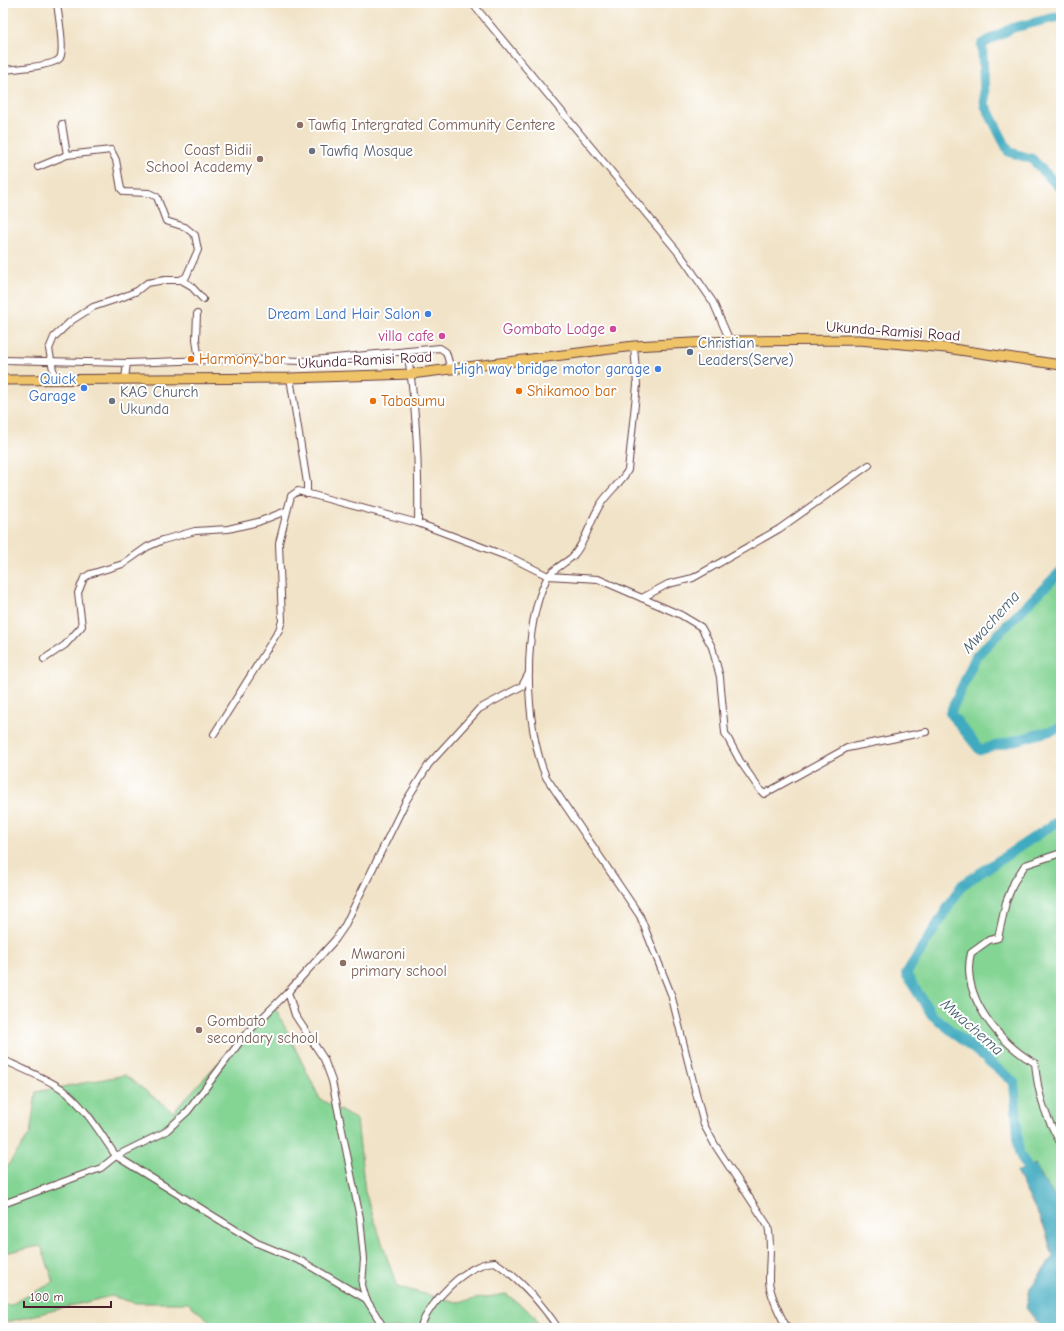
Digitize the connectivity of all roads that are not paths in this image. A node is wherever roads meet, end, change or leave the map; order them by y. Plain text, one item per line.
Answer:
1 (57, 3) edge
2 (472, 3) edge
3 (3, 70) edge
4 (62, 124) dead end
5 (66, 155) junction
6 (38, 167) dead end
7 (181, 280) junction
8 (203, 300) dead end
9 (197, 314) dead end
10 (730, 341) junction
11 (634, 346) junction
12 (407, 351) junction
13 (3, 360) edge
14 (52, 360) junction
15 (199, 361) junction
16 (127, 363) junction
17 (1061, 365) edge
18 (451, 369) junction
19 (411, 374) junction
20 (290, 378) junction
21 (3, 380) edge
22 (56, 380) junction
23 (125, 380) junction
24 (869, 465) dead end
25 (307, 494) junction
26 (286, 511) junction
27 (418, 523) junction
28 (548, 576) junction
29 (642, 598) junction
30 (44, 659) dead end
31 (529, 673) junction
32 (926, 732) dead end
33 (214, 734) dead end
34 (1061, 853) edge
35 (288, 992) junction
36 (3, 1057) edge
37 (1061, 1144) edge
38 (116, 1156) junction
39 (3, 1204) edge
40 (366, 1299) junction
41 (384, 1328) edge
42 (420, 1328) edge
43 (558, 1328) edge
44 (787, 1328) edge

1 - 3 street
2 - 10 street
4 - 5 street
5 - 6 street
5 - 7 street
7 - 8 street
7 - 14 street
9 - 15 street
10 - 11 highway, Ukunda-Ramisi Road
10 - 17 highway, Ukunda-Ramisi Road
11 - 18 highway, Ukunda-Ramisi Road
11 - 28 street
12 - 15 street
12 - 18 street
12 - 19 street
13 - 14 street
14 - 16 street
14 - 22 street
15 - 16 street
16 - 23 street
18 - 19 highway, Ukunda-Ramisi Road
19 - 20 highway, Ukunda-Ramisi Road
19 - 27 street
20 - 23 highway, Ukunda-Ramisi Road
20 - 25 street
21 - 22 highway, Ukunda-Ramisi Road
22 - 23 highway, Ukunda-Ramisi Road
24 - 29 street
25 - 26 street
25 - 27 street
26 - 30 street
26 - 33 street
27 - 28 street
28 - 29 street
28 - 31 street
29 - 32 street
31 - 35 street
31 - 44 street
34 - 37 street
35 - 38 street
35 - 40 street
36 - 38 street
38 - 39 street
38 - 40 street
40 - 41 street
42 - 43 street

